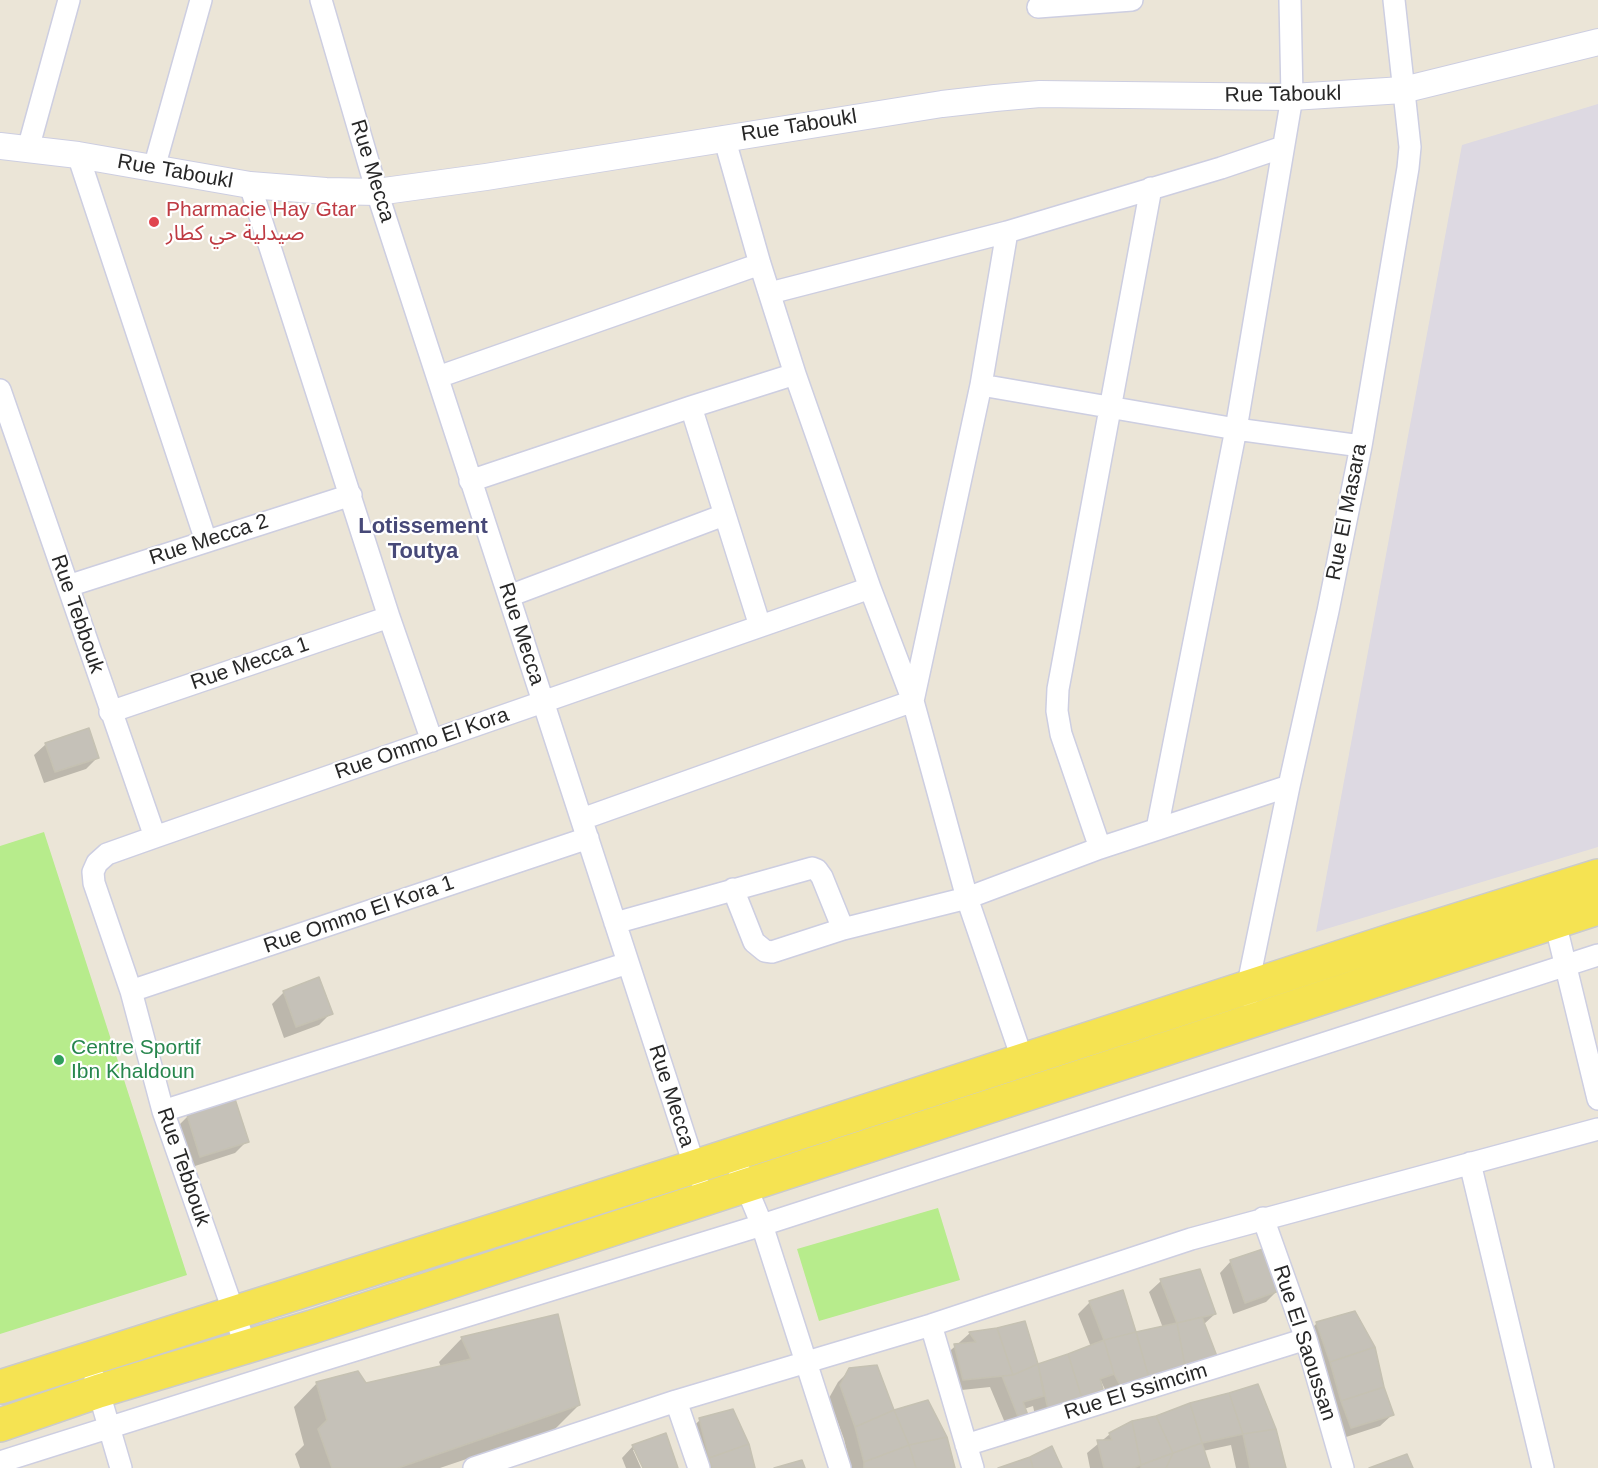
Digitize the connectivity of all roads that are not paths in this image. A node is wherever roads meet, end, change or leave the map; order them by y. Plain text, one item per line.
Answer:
1 (69, 0) edge
2 (201, 0) edge
3 (321, 0) edge
4 (1132, 0) edge
5 (1290, 0) edge
6 (1394, 0) edge
7 (1038, 7) dead end
8 (1598, 42) edge
9 (1403, 90) junction
10 (1292, 97) junction
11 (724, 137) junction
12 (0, 146) edge
13 (1283, 147) junction
14 (28, 149) junction
15 (78, 155) junction
16 (154, 168) junction
17 (250, 184) junction
18 (1151, 188) junction
19 (377, 192) junction
20 (1007, 232) junction
21 (760, 264) junction
22 (770, 293) junction
23 (795, 374) junction
24 (438, 377) junction
25 (981, 385) junction
26 (0, 390) edge
27 (691, 407) junction
28 (1110, 408) junction
29 (1236, 429) junction
30 (1361, 446) junction
31 (470, 481) junction
32 (351, 495) junction
33 (724, 515) junction
34 (206, 541) junction
35 (68, 586) junction
36 (870, 588) junction
37 (509, 596) junction
38 (389, 617) junction
39 (760, 626) junction
40 (913, 701) junction
41 (544, 702) junction
42 (110, 712) junction
43 (432, 741) junction
44 (1288, 786) junction
45 (585, 829) junction
46 (1157, 829) junction
47 (154, 837) junction
48 (1100, 848) junction
49 (1598, 876) edge
50 (94, 883) joint
51 (734, 889) junction
52 (967, 898) junction
53 (1598, 908) edge
54 (615, 922) junction
55 (1555, 922) junction
56 (843, 928) junction
57 (1598, 955) edge
58 (628, 963) junction
59 (1567, 965) junction
60 (131, 991) junction
61 (1250, 1004) junction
62 (1023, 1061) junction
63 (1598, 1099) edge
64 (162, 1111) junction
65 (1598, 1129) edge
66 (732, 1153) junction
67 (1470, 1163) junction
68 (694, 1167) junction
69 (746, 1184) junction
70 (705, 1198) junction
71 (1263, 1218) junction
72 (762, 1225) junction
73 (234, 1312) junction
74 (931, 1325) junction
75 (312, 1327) junction
76 (1306, 1339) junction
77 (246, 1347) junction
78 (90, 1358) junction
79 (323, 1360) junction
80 (805, 1362) junction
81 (0, 1387) edge
82 (99, 1391) junction
83 (676, 1401) junction
84 (0, 1425) edge
85 (111, 1428) junction
86 (966, 1445) junction
87 (0, 1462) edge
88 (1336, 1466) edge
89 (121, 1468) edge
90 (474, 1468) edge
91 (699, 1468) edge
92 (840, 1468) edge
93 (973, 1468) edge
94 (1543, 1468) edge

1 - 14 street
2 - 16 street
3 - 19 street, Rue Mecca
4 - 7 street
5 - 10 street
6 - 9 street, Rue El Masara
8 - 9 street, Rue Taboukl
9 - 10 street, Rue Taboukl
9 - 30 street, Rue El Masara
10 - 11 street, Rue Taboukl
10 - 13 street
11 - 19 street, Rue Taboukl
11 - 21 street
12 - 14 street, Rue Taboukl
13 - 18 street
13 - 29 street
14 - 15 street, Rue Taboukl
15 - 16 street, Rue Taboukl
15 - 34 street
16 - 17 street, Rue Taboukl
17 - 19 street, Rue Taboukl
17 - 32 street
18 - 20 street
18 - 28 street
19 - 24 street, Rue Mecca
20 - 22 street
20 - 25 street
21 - 22 street
21 - 24 street
22 - 23 street
23 - 27 street
23 - 36 street
24 - 31 street, Rue Mecca
25 - 28 street
25 - 40 street
26 - 35 street, Rue Tebbouk
27 - 31 street
27 - 33 street
28 - 29 street
28 - 48 street
29 - 30 street
29 - 46 street
30 - 44 street, Rue El Masara
31 - 37 street, Rue Mecca
32 - 34 street, Rue Mecca 2
32 - 38 street
33 - 37 street
33 - 39 street
34 - 35 street, Rue Mecca 2
35 - 42 street, Rue Tebbouk
36 - 39 street, Rue Ommo El Kora
36 - 40 street
37 - 41 street, Rue Mecca
38 - 42 street, Rue Mecca 1
38 - 43 street
39 - 41 street, Rue Ommo El Kora
40 - 45 street, Rue Ommo El Kora 1
40 - 52 street
41 - 43 street, Rue Ommo El Kora
41 - 45 street, Rue Mecca
42 - 47 street, Rue Tebbouk
43 - 47 street, Rue Ommo El Kora
44 - 46 street
44 - 61 street, Rue El Masara
45 - 54 street, Rue Mecca
45 - 60 street, Rue Ommo El Kora 1
46 - 48 street
47 - 50 street, Rue Ommo El Kora
48 - 52 street
49 - 61 main road
50 - 60 street, Rue Tebbouk
51 - 54 street
51 - 56 street
51 - 56 street
52 - 56 street
52 - 62 street
53 - 55 main road
54 - 58 street, Rue Mecca
55 - 59 street
55 - 61 main road
57 - 59 street
58 - 64 street
58 - 68 street, Rue Mecca
59 - 63 street
59 - 72 street
60 - 64 street, Rue Tebbouk
61 - 62 main road
61 - 69 main road
62 - 66 main road
64 - 73 street, Rue Tebbouk
65 - 67 street
66 - 68 main road
66 - 69 street
67 - 71 street
67 - 94 street
68 - 70 street, Rue Mecca
68 - 73 main road
69 - 70 main road
69 - 72 street
70 - 75 main road
71 - 74 street
71 - 76 street, Rue El Saoussan
72 - 79 street
72 - 80 street
73 - 77 street, Rue Tebbouk
73 - 78 main road
74 - 80 street
74 - 86 street
75 - 77 main road
75 - 79 street
76 - 86 street, Rue El Ssimcim
76 - 88 street, Rue El Saoussan
77 - 82 main road
78 - 81 main road
78 - 82 street
79 - 85 street
80 - 83 street
80 - 92 street
82 - 84 main road
82 - 85 street
83 - 90 street
83 - 91 street
85 - 87 street
85 - 89 street
86 - 93 street

